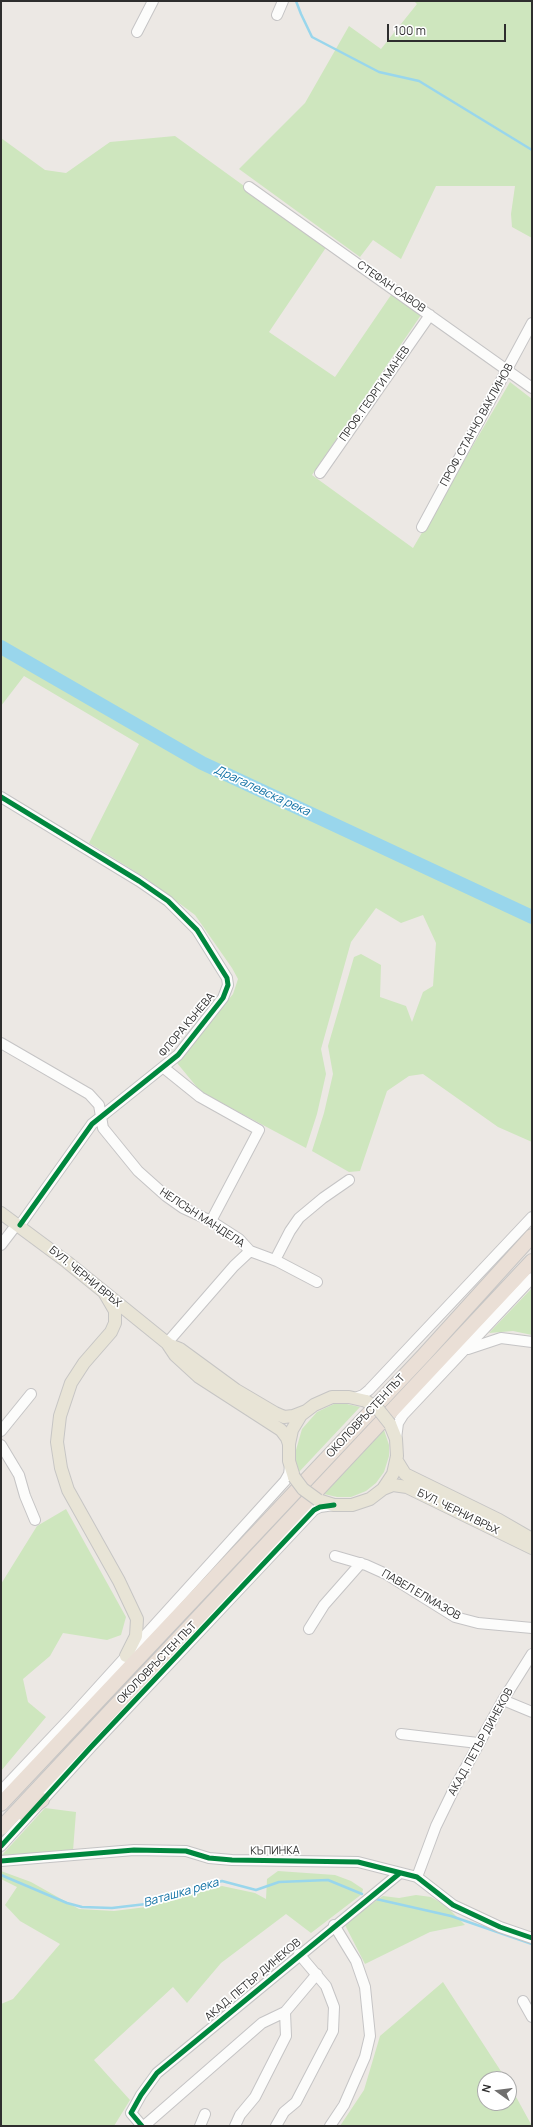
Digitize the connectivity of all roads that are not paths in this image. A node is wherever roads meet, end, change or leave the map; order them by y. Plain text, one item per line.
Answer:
1 (153, 1) edge
2 (283, 1) edge
3 (277, 15) dead end
4 (137, 32) dead end
5 (249, 187) dead end
6 (430, 315) junction
7 (532, 323) edge
8 (507, 370) junction
9 (532, 388) edge
10 (320, 473) dead end
11 (422, 527) dead end
12 (1, 797) edge
13 (2, 1045) edge
14 (164, 1068) junction
15 (101, 1115) junction
16 (349, 1180) dead end
17 (1, 1213) edge
18 (532, 1217) edge
19 (211, 1221) junction
20 (18, 1224) junction
21 (532, 1236) edge
22 (1, 1245) edge
23 (250, 1251) junction
24 (275, 1260) junction
25 (532, 1261) edge
26 (532, 1278) edge
27 (317, 1282) dead end
28 (104, 1292) junction
29 (532, 1342) edge
30 (167, 1344) junction
31 (463, 1352) junction
32 (31, 1394) dead end
33 (360, 1399) junction
34 (306, 1410) junction
35 (1, 1431) edge
36 (396, 1439) junction
37 (288, 1444) junction
38 (1, 1445) edge
39 (397, 1461) junction
40 (292, 1471) junction
41 (383, 1489) junction
42 (334, 1505) junction
43 (35, 1520) dead end
44 (532, 1538) edge
45 (532, 1548) edge
46 (335, 1556) dead end
47 (361, 1563) junction
48 (532, 1628) edge
49 (309, 1629) dead end
50 (532, 1654) edge
51 (126, 1656) junction
52 (503, 1700) junction
53 (532, 1712) edge
54 (72, 1716) junction
55 (401, 1734) dead end
56 (58, 1741) junction
57 (478, 1743) junction
58 (1, 1791) edge
59 (42, 1800) junction
60 (1, 1804) edge
61 (1, 1828) edge
62 (1, 1846) edge
63 (1, 1861) edge
64 (400, 1873) junction
65 (417, 1877) junction
66 (334, 1925) junction
67 (532, 1938) edge
68 (299, 1954) junction
69 (317, 1974) junction
70 (523, 2001) dead end
71 (285, 2012) junction
72 (532, 2017) edge
73 (205, 2114) dead end
74 (143, 2126) edge
75 (200, 2126) edge
76 (235, 2126) edge
77 (276, 2126) edge
78 (330, 2126) edge

1 - 4 street
2 - 3 street
5 - 6 street, СТЕФАН САВОВ
6 - 8 street, СТЕФАН САВОВ
6 - 10 street, ПРОФ. ГЕОРГИ МАНЕВ
7 - 8 street, ПРОФ. СТАНЧО ВАКЛИНОВ
8 - 9 street, СТЕФАН САВОВ
8 - 11 street, ПРОФ. СТАНЧО ВАКЛИНОВ
12 - 14 street, ФЛОРА КЪНЕВА
13 - 15 street, НЕЛСЪН МАНДЕЛА
14 - 15 street, ФЛОРА КЪНЕВА
14 - 19 street
15 - 19 street, НЕЛСЪН МАНДЕЛА
15 - 20 street, ФЛОРА КЪНЕВА
16 - 24 street
17 - 20 main road, БУЛ. ЧЕРНИ ВРЪХ
18 - 33 street, ОКОЛОВРЪСТЕН ПЪТ
19 - 23 street, НЕЛСЪН МАНДЕЛА
20 - 22 street, ФЛОРА КЪНЕВА
20 - 28 main road, БУЛ. ЧЕРНИ ВРЪХ
21 - 56 highway, ОКОЛОВРЪСТЕН ПЪТ
23 - 24 street, НЕЛСЪН МАНДЕЛА
23 - 30 street
24 - 27 street, НЕЛСЪН МАНДЕЛА
25 - 61 highway, ОКОЛОВРЪСТЕН ПЪТ
26 - 31 street
28 - 30 main road, БУЛ. ЧЕРНИ ВРЪХ
28 - 51 main road
29 - 31 street
30 - 34 main road, БУЛ. ЧЕРНИ ВРЪХ
30 - 37 main road, БУЛ. ЧЕРНИ ВРЪХ
31 - 36 street
32 - 35 street
33 - 34 main road
33 - 36 main road, bridge
34 - 37 main road
36 - 39 main road
37 - 40 main road
38 - 43 street
39 - 41 main road
39 - 44 main road, БУЛ. ЧЕРНИ ВРЪХ
40 - 42 main road, bridge
40 - 51 street
41 - 42 main road
41 - 45 main road, БУЛ. ЧЕРНИ ВРЪХ
42 - 59 street, ОКОЛОВРЪСТЕН ПЪТ
46 - 47 street, ПАВЕЛ ЕЛМАЗОВ
47 - 48 street, ПАВЕЛ ЕЛМАЗОВ
47 - 49 street
50 - 52 street, АКАД. ПЕТЪР ДИНЕКОВ
51 - 54 street
52 - 53 street
52 - 57 street, АКАД. ПЕТЪР ДИНЕКОВ
54 - 56 highway
54 - 58 street
55 - 57 street
56 - 60 highway, ОКОЛОВРЪСТЕН ПЪТ
57 - 65 street, АКАД. ПЕТЪР ДИНЕКОВ
59 - 61 highway
59 - 62 street, ОКОЛОВРЪСТЕН ПЪТ
63 - 64 street, КЪПИНКА
64 - 65 street, КЪПИНКА
64 - 66 street, АКАД. ПЕТЪР ДИНЕКОВ
65 - 67 street, КЪПИНКА
66 - 68 street, АКАД. ПЕТЪР ДИНЕКОВ
66 - 78 street
68 - 69 street
68 - 74 street, АКАД. ПЕТЪР ДИНЕКОВ
69 - 71 street
69 - 77 street
70 - 72 street
71 - 74 street
71 - 76 street
73 - 75 street

